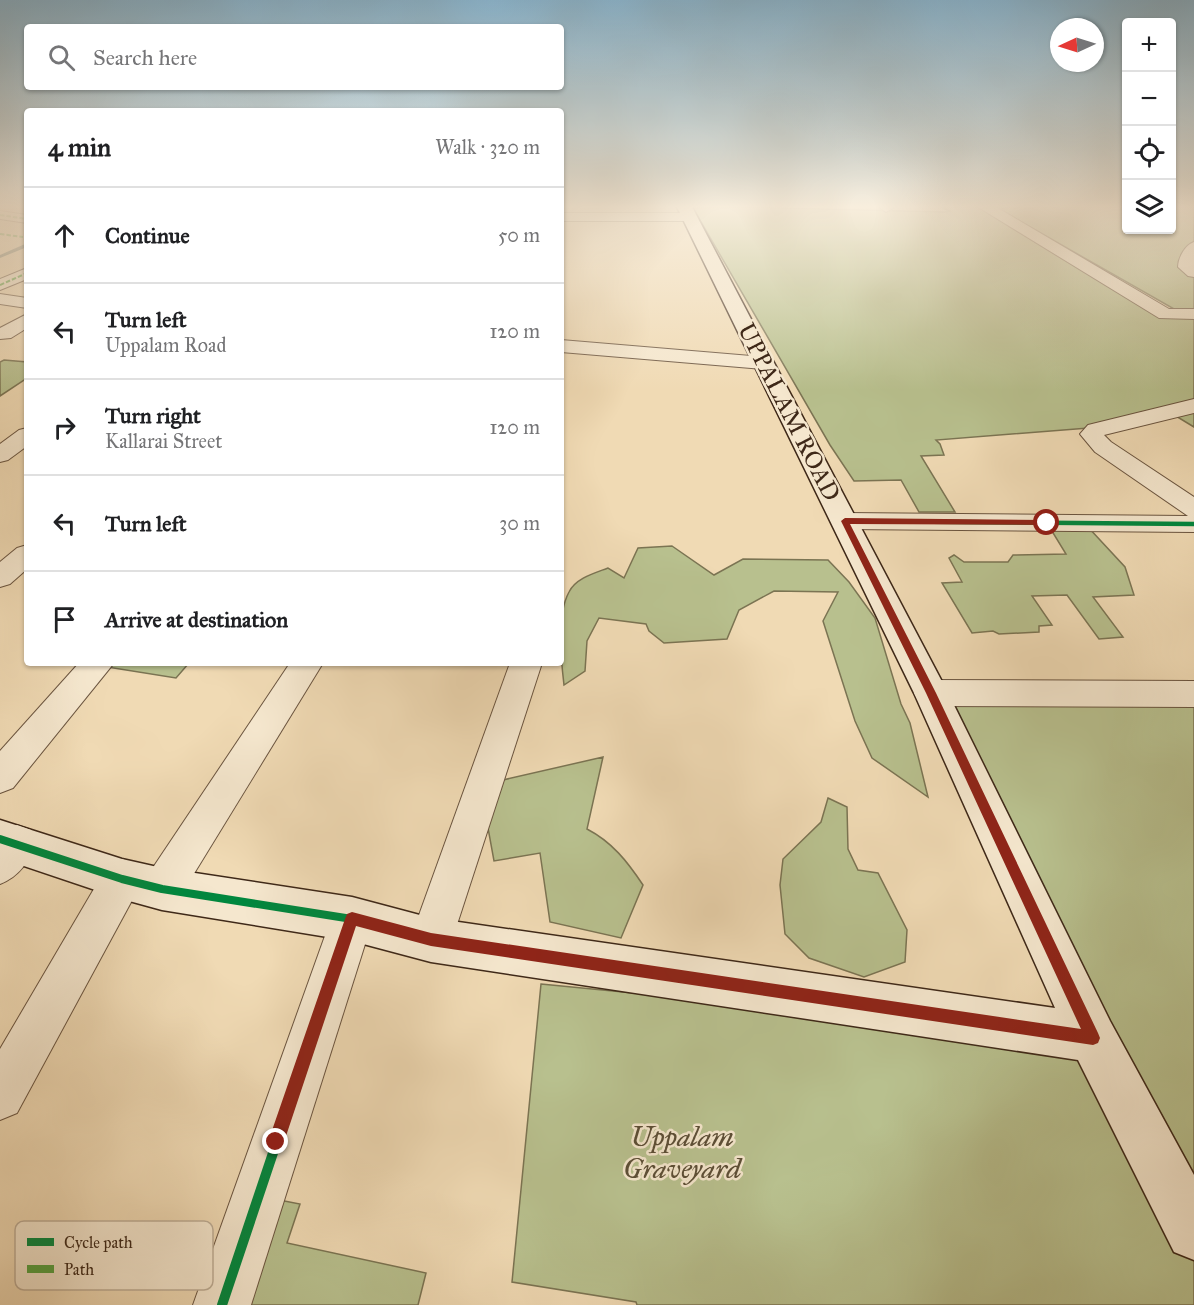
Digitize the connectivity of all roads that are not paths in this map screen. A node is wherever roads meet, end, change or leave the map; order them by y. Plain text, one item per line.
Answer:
1 (715, 268) edge
2 (1087, 268) edge
3 (24, 274) edge
4 (0, 285) edge
5 (0, 299) edge
6 (24, 303) edge
7 (1194, 314) edge
8 (24, 322) edge
9 (4, 334) dead end
10 (564, 346) edge
11 (763, 363) junction
12 (1194, 406) edge
13 (1171, 413) junction
14 (1194, 427) edge
15 (24, 437) edge
16 (0, 455) edge
17 (1194, 509) edge
18 (845, 521) junction
19 (1194, 524) edge
20 (0, 550) edge
21 (24, 554) edge
22 (24, 557) edge
23 (0, 577) edge
24 (95, 666) edge
25 (305, 666) edge
26 (525, 666) edge
27 (931, 693) junction
28 (1194, 694) edge
29 (0, 777) edge
30 (6, 849) edge
31 (142, 884) junction
32 (352, 919) junction
33 (431, 940) junction
34 (1093, 1038) junction
35 (0, 1096) edge
36 (1194, 1232) edge
37 (222, 1305) edge

1 - 11 main road, UPPALAM ROAD
2 - 7 street
3 - 4 street
5 - 6 street
8 - 9 street
10 - 11 street
11 - 18 main road, UPPALAM ROAD
12 - 13 street
13 - 14 street
13 - 17 street
15 - 16 street
18 - 19 street
18 - 27 main road, UPPALAM ROAD
20 - 21 street
22 - 23 street
24 - 29 street
25 - 31 street
26 - 33 street
27 - 28 street
27 - 34 main road, UPPALAM ROAD
30 - 31 main road
31 - 32 main road
31 - 35 street
32 - 33 main road
32 - 37 street
33 - 34 main road
34 - 36 main road, UPPALAM ROAD

